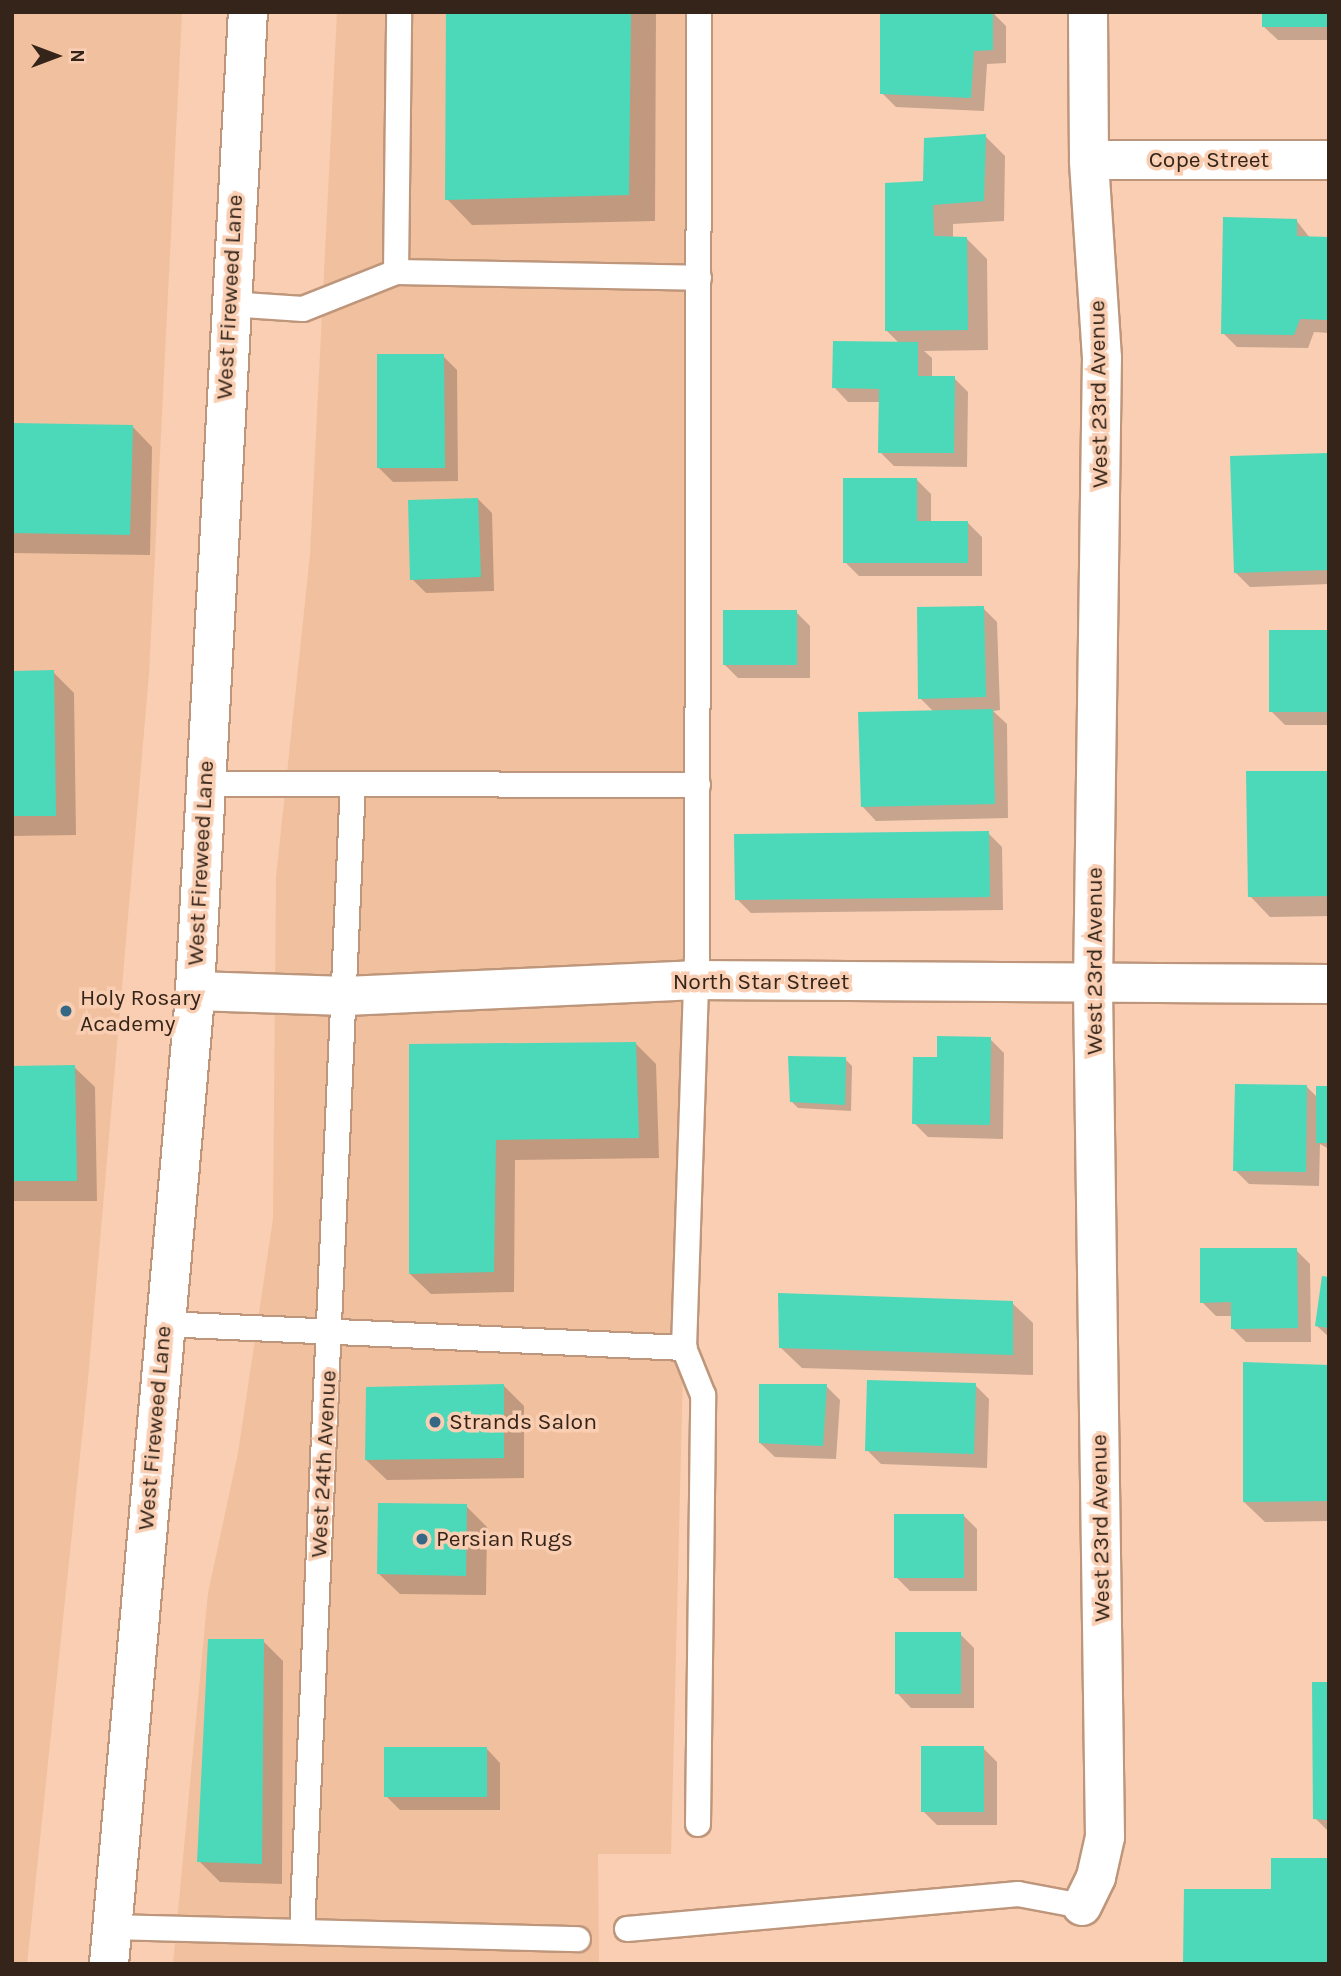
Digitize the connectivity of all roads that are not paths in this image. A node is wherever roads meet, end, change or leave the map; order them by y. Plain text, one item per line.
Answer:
1 (248, 12) edge
2 (399, 12) edge
3 (699, 12) edge
4 (1088, 12) edge
5 (1089, 160) junction
6 (1329, 160) edge
7 (396, 272) junction
8 (699, 278) junction
9 (229, 304) junction
10 (206, 783) junction
11 (353, 783) junction
12 (698, 785) junction
13 (694, 980) junction
14 (1329, 984) edge
15 (1093, 985) junction
16 (195, 991) junction
17 (346, 996) junction
18 (164, 1324) junction
19 (331, 1333) junction
20 (684, 1348) junction
21 (698, 1825) dead end
22 (1082, 1906) joint
23 (627, 1928) dead end
24 (302, 1932) junction
25 (578, 1939) dead end
26 (111, 1945) edge

1 - 9 street, West Fireweed Lane
2 - 7 lane
3 - 8 lane
4 - 5 street, West 23rd Avenue
5 - 6 street, Cope Street
5 - 15 street, West 23rd Avenue
7 - 8 lane
7 - 9 lane
8 - 12 lane
9 - 10 street, West Fireweed Lane
10 - 11 lane
10 - 16 street, West Fireweed Lane
11 - 12 lane
11 - 17 lane, West 24th Avenue
12 - 13 lane
13 - 15 street, North Star Street
13 - 17 street, North Star Street
13 - 20 lane
14 - 15 street, North Star Street
15 - 22 street, West 23rd Avenue
16 - 17 street, North Star Street
16 - 18 street, West Fireweed Lane
17 - 19 lane, West 24th Avenue
18 - 19 lane
18 - 26 street, West Fireweed Lane
19 - 20 lane
19 - 24 lane, West 24th Avenue
20 - 21 lane
22 - 23 lane
24 - 25 lane
24 - 26 lane

